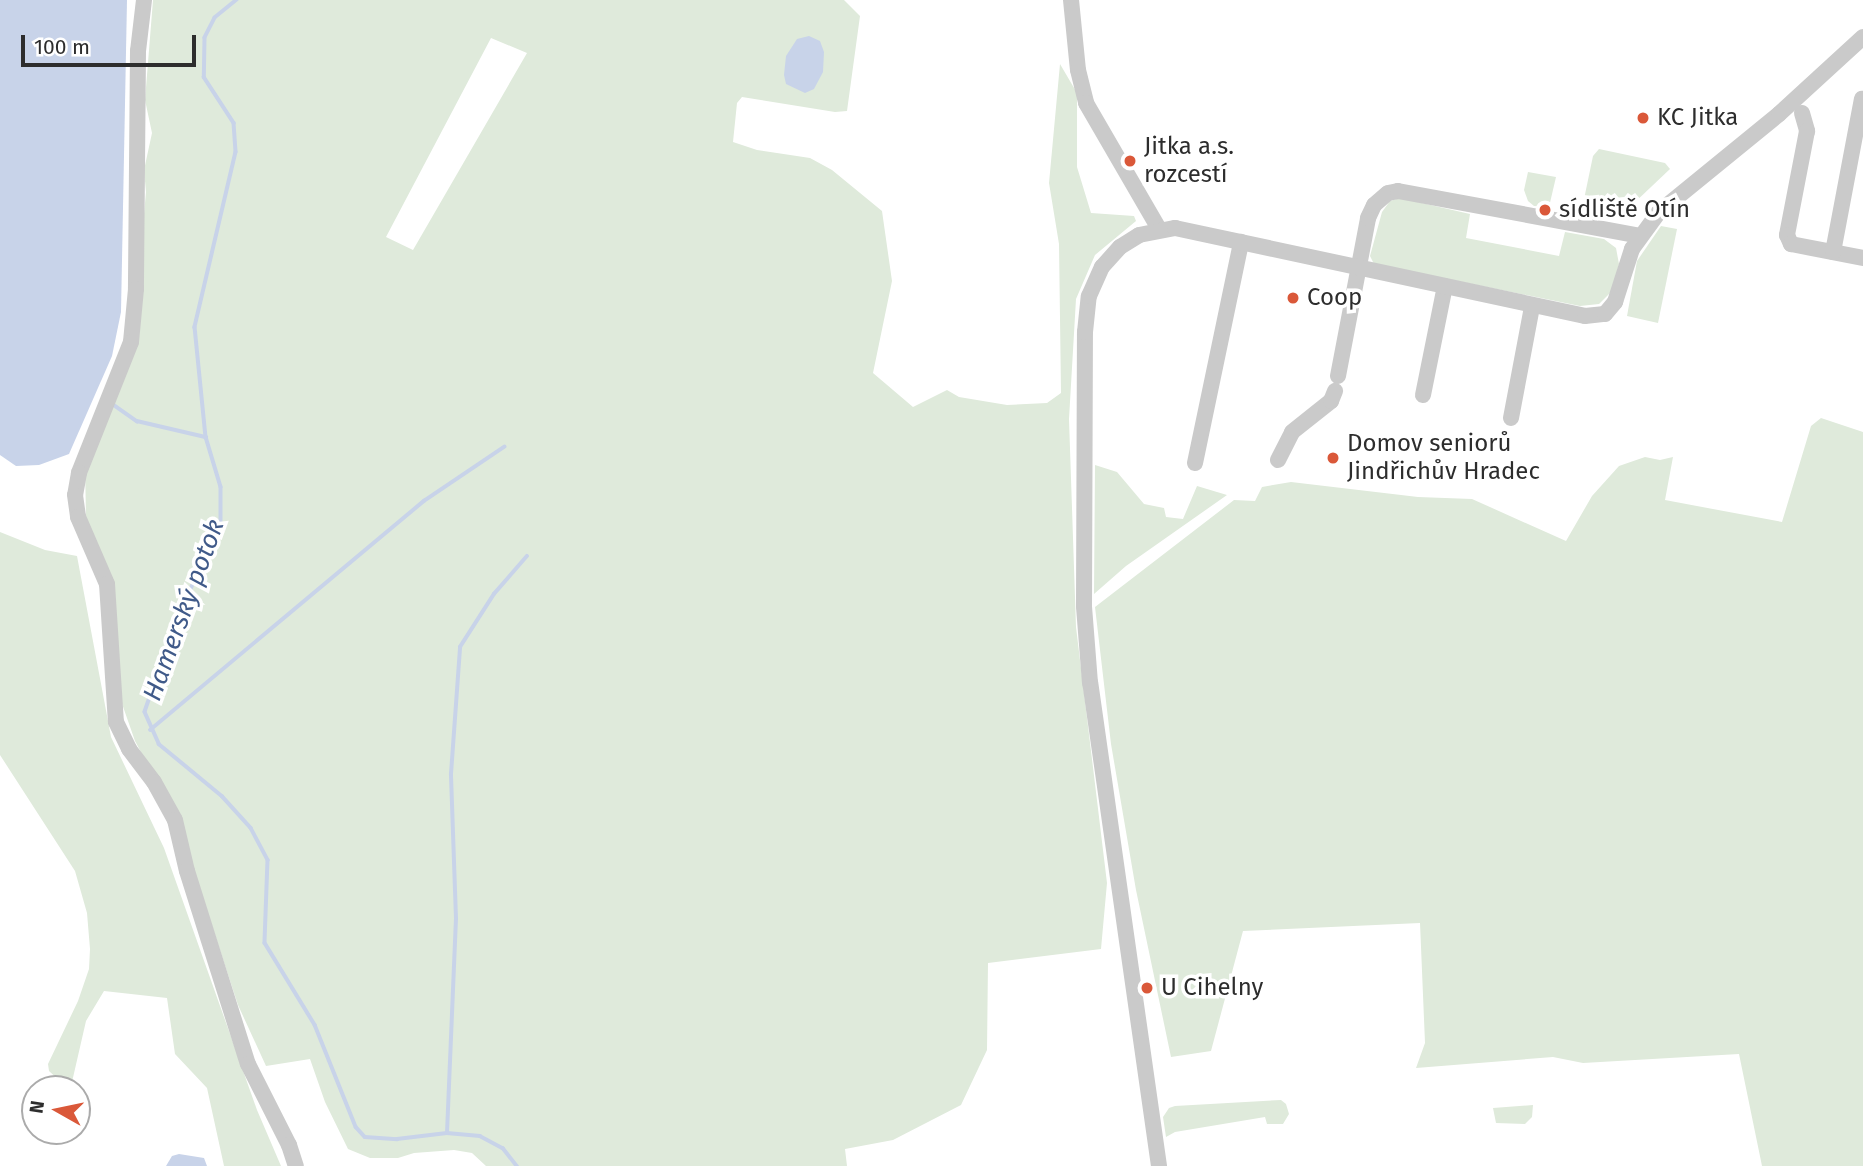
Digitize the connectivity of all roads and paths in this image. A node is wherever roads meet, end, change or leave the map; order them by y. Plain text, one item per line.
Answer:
1 (144, 0) edge
2 (1070, 0) edge
3 (1863, 37) edge
4 (1862, 99) edge
5 (1802, 113) dead end
6 (1159, 229) junction
7 (1640, 236) junction
8 (1241, 242) junction
9 (1833, 252) junction
10 (1863, 258) edge
11 (1360, 268) junction
12 (1445, 286) junction
13 (1531, 312) dead end
14 (1423, 395) dead end
15 (1511, 418) dead end
16 (1278, 460) dead end
17 (1195, 463) dead end
18 (296, 1166) edge
19 (1159, 1166) edge

1 - 18 street
2 - 6 street
3 - 7 street
4 - 9 street
5 - 9 street
6 - 8 street
6 - 19 street
7 - 11 street
7 - 12 street
8 - 11 street
8 - 17 street
9 - 10 street
11 - 12 street
11 - 16 street
12 - 14 street
13 - 15 street

